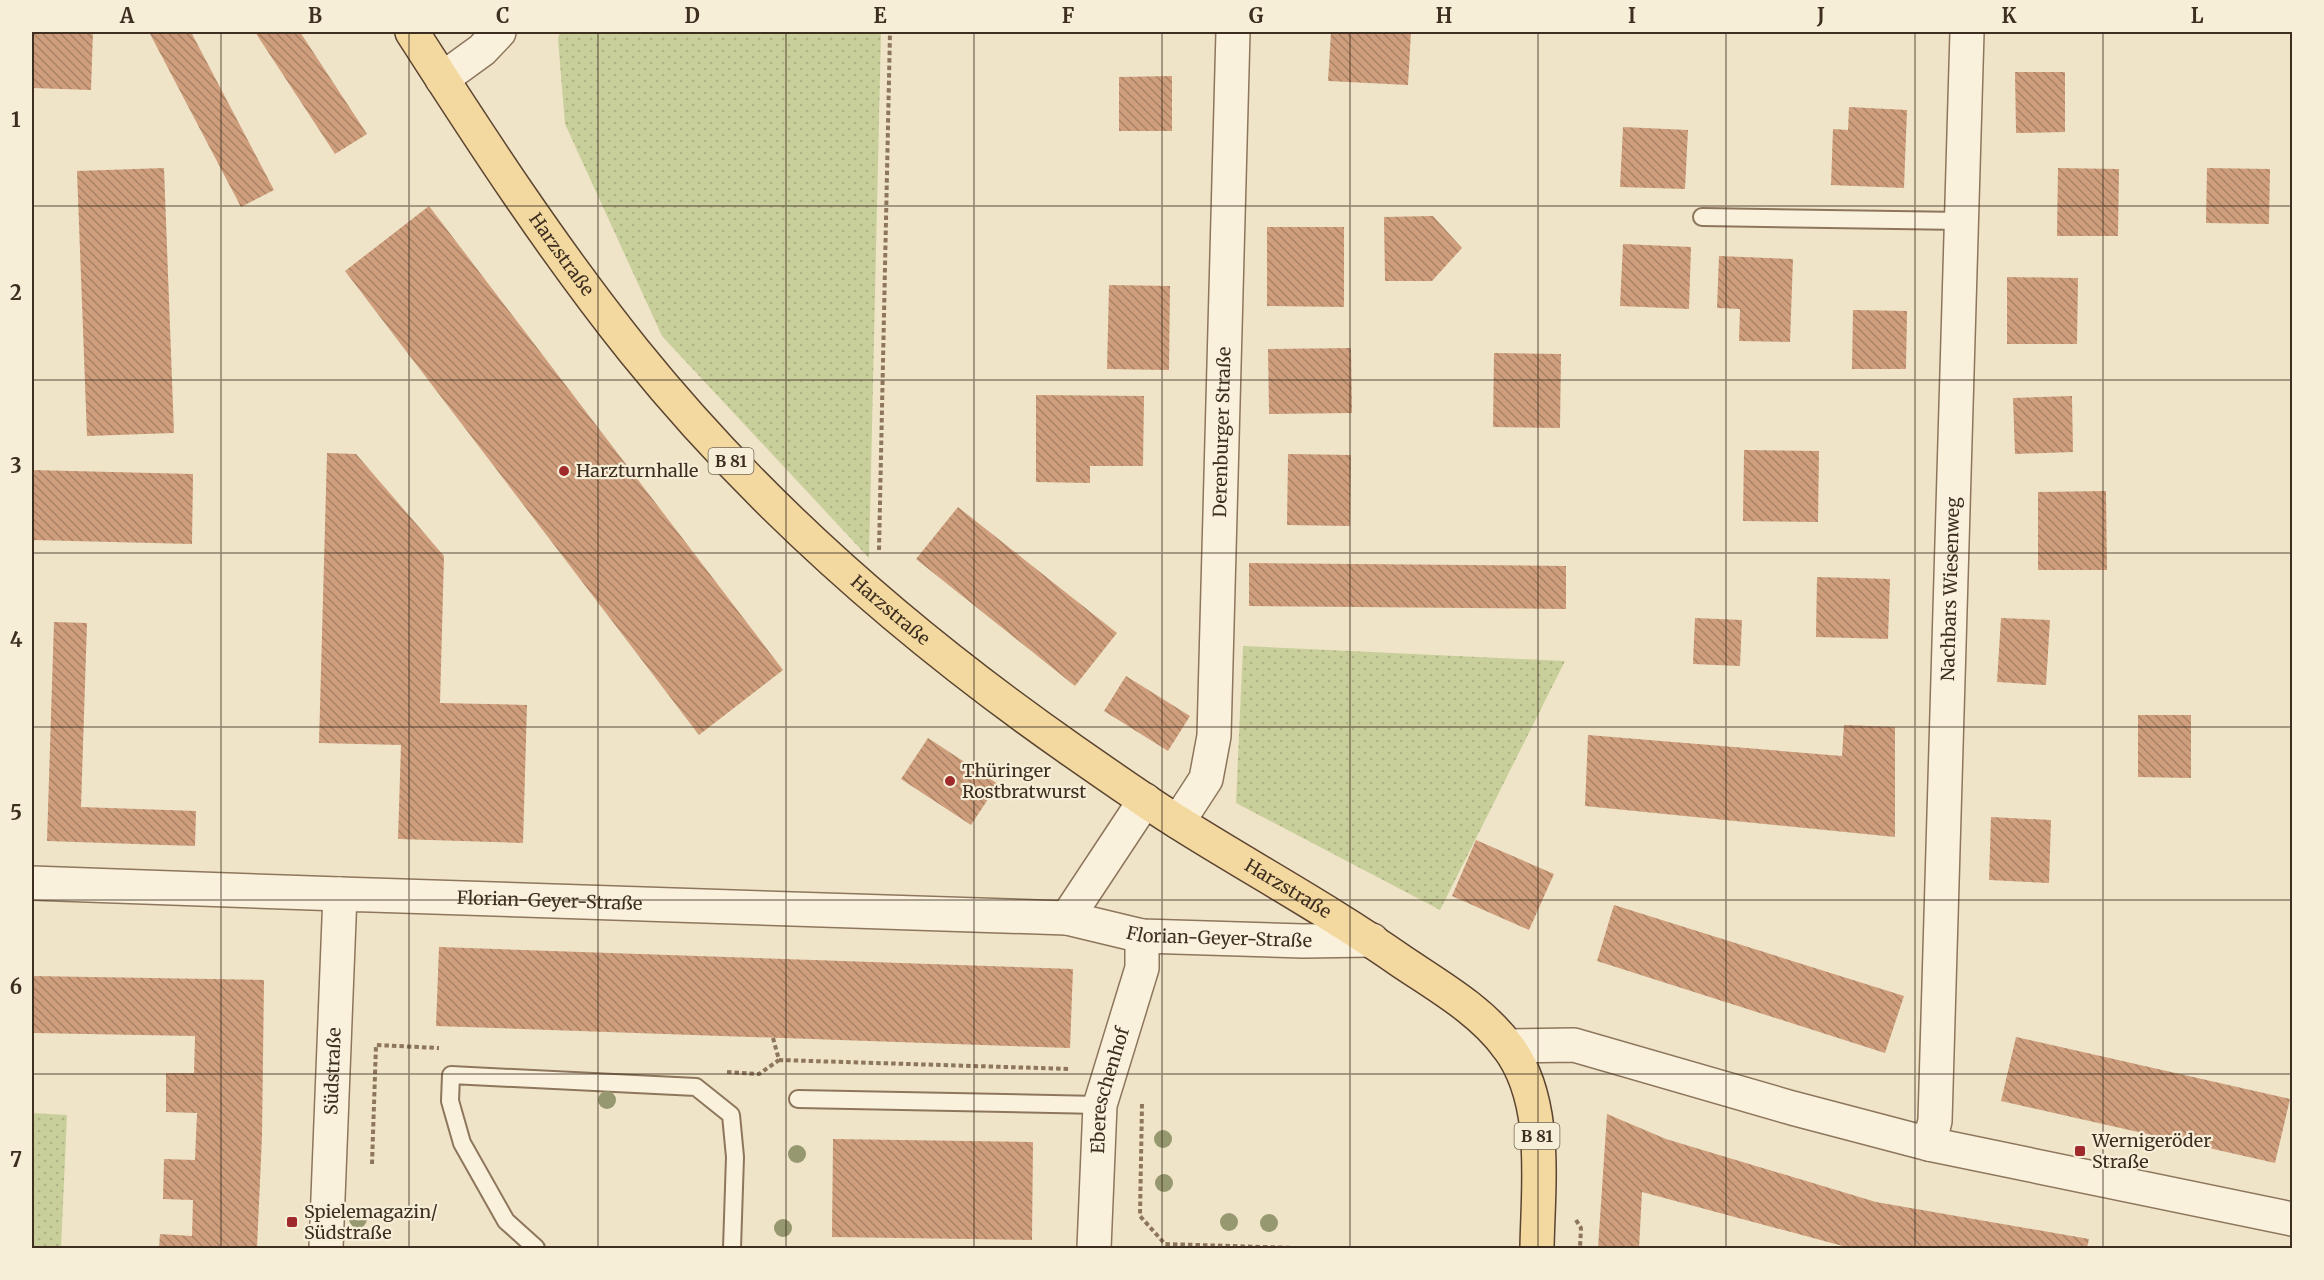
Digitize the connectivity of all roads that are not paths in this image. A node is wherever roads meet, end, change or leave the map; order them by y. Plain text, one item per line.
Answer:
1 (412, 32) edge
2 (499, 32) edge
3 (1233, 32) edge
4 (1967, 32) edge
5 (442, 79) junction
6 (1702, 217) dead end
7 (1962, 221) junction
8 (1145, 800) junction
9 (1178, 822) junction
10 (32, 883) edge
11 (340, 894) junction
12 (1067, 918) junction
13 (1142, 936) junction
14 (1372, 940) junction
15 (1507, 1046) junction
16 (798, 1099) dead end
17 (1100, 1105) junction
18 (1929, 1144) junction
19 (2292, 1219) edge
20 (326, 1248) edge
21 (536, 1248) edge
22 (732, 1248) edge
23 (1094, 1248) edge
24 (1537, 1248) edge

1 - 5 main road, Harzstraße / B 81
2 - 5 street
3 - 9 street, Derenburger Straße
4 - 7 street, Nachbars Wiesenweg
5 - 8 main road, Harzstraße / B 81
6 - 7 lane
7 - 18 street, Nachbars Wiesenweg
8 - 9 main road, Harzstraße / B 81
8 - 12 street
9 - 14 main road, Harzstraße / B 81
10 - 11 street, Florian-Geyer-Straße
11 - 12 street, Florian-Geyer-Straße
11 - 20 street, Südstraße
12 - 13 street, Florian-Geyer-Straße
13 - 14 street, Florian-Geyer-Straße
13 - 17 street, Ebereschenhof
14 - 15 main road, Harzstraße / B 81
15 - 18 street
15 - 24 main road, B 81
16 - 17 lane
17 - 23 street, Ebereschenhof
18 - 19 street
21 - 22 lane

